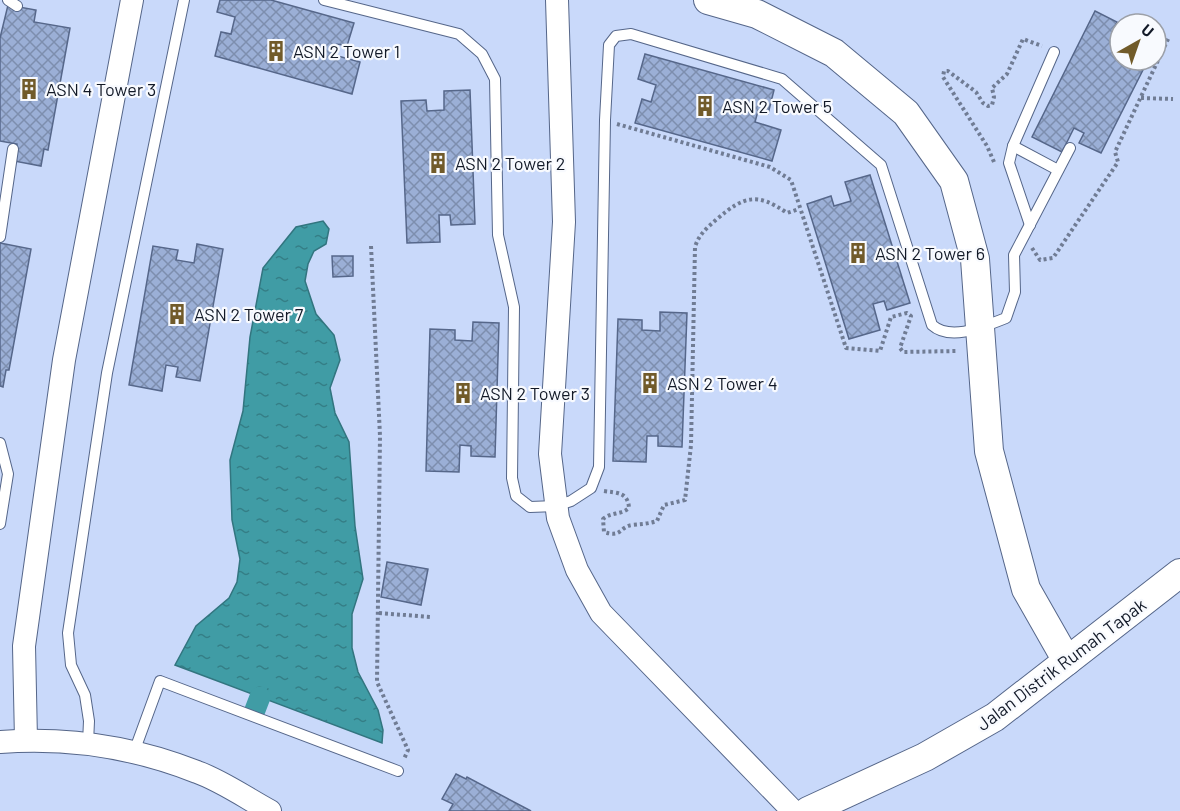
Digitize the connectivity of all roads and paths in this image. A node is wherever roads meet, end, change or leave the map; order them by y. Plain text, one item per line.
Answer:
1 (132, 0) edge
2 (184, 0) edge
3 (324, 0) edge
4 (557, 0) edge
5 (708, 0) edge
6 (1169, 38) dead end
7 (1054, 52) joint
8 (1141, 98) junction
9 (1173, 99) dead end
10 (605, 120) junction
11 (1013, 146) junction
12 (1070, 148) dead end
13 (13, 149) dead end
14 (995, 166) dead end
15 (1058, 170) junction
16 (799, 209) junction
17 (1030, 225) junction
18 (0, 237) edge
19 (1024, 237) junction
20 (371, 246) dead end
21 (980, 327) junction
22 (0, 443) edge
23 (591, 488) junction
24 (556, 506) junction
25 (0, 524) edge
26 (1177, 582) edge
27 (379, 613) junction
28 (430, 617) dead end
29 (1067, 661) junction
30 (26, 740) junction
31 (0, 742) edge
32 (88, 743) junction
33 (134, 752) junction
34 (399, 771) joint
35 (270, 811) edge
36 (793, 811) edge
37 (808, 811) edge

1 - 30 street
2 - 32 lane
3 - 24 lane
4 - 24 street
5 - 21 street
6 - 8 path
7 - 11 lane
7 - 14 path
8 - 9 path
8 - 19 path
10 - 16 path
10 - 21 lane
10 - 23 lane
11 - 15 lane
11 - 17 lane
12 - 15 lane
13 - 18 lane
15 - 17 lane
16 - 21 path
16 - 23 path
17 - 19 lane
19 - 21 lane
20 - 27 path
21 - 29 street
22 - 25 lane
23 - 24 lane
24 - 36 street
26 - 29 street, Jalan Distrik Rumah Tapak
27 - 28 path
27 - 34 path
29 - 37 street, Jalan Distrik Rumah Tapak
30 - 31 street
30 - 32 street
32 - 33 street
33 - 34 lane
33 - 35 street

